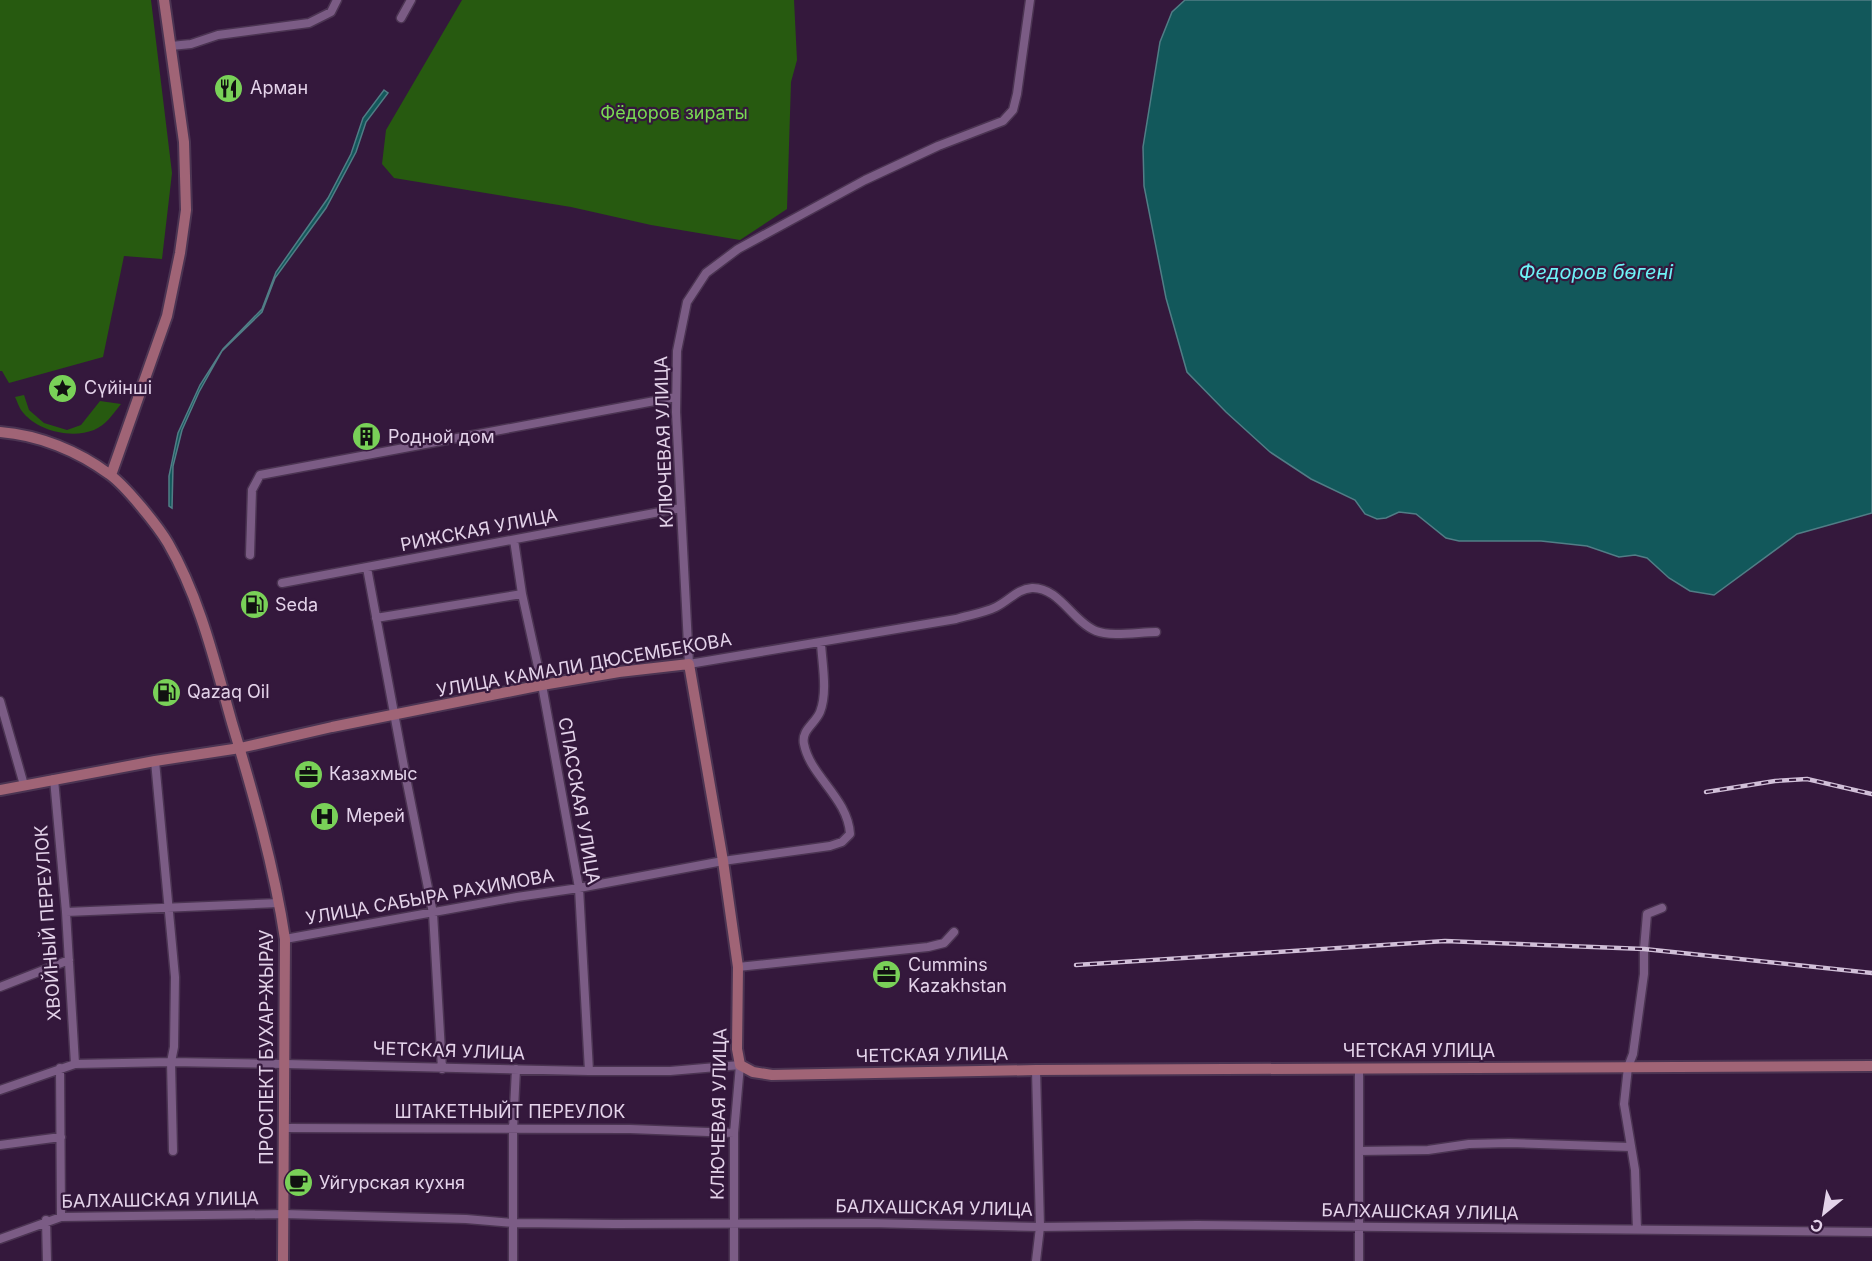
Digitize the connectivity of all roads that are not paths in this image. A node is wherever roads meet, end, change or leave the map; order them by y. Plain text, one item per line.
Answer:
1 (164, 0) edge
2 (337, 0) edge
3 (411, 0) edge
4 (1030, 0) edge
5 (400, 18) dead end
6 (171, 46) junction
7 (676, 397) junction
8 (0, 432) edge
9 (111, 475) junction
10 (681, 508) junction
11 (514, 540) junction
12 (250, 555) dead end
13 (367, 568) junction
14 (282, 583) dead end
15 (522, 594) junction
16 (376, 618) junction
17 (1156, 632) dead end
18 (821, 643) junction
19 (689, 664) junction
20 (542, 685) junction
21 (0, 702) edge
22 (394, 714) junction
23 (240, 748) junction
24 (155, 761) junction
25 (54, 779) junction
26 (24, 785) junction
27 (0, 790) edge
28 (723, 861) junction
29 (579, 888) junction
30 (279, 903) junction
31 (170, 907) junction
32 (1662, 908) dead end
33 (66, 912) junction
34 (434, 913) junction
35 (954, 932) dead end
36 (285, 939) junction
37 (69, 960) junction
38 (738, 967) junction
39 (0, 987) edge
40 (171, 1062) junction
41 (75, 1064) junction
42 (285, 1064) junction
43 (740, 1065) junction
44 (1872, 1066) edge
45 (1628, 1067) junction
46 (60, 1068) junction
47 (1359, 1068) junction
48 (442, 1069) junction
49 (516, 1070) junction
50 (1036, 1070) junction
51 (589, 1071) junction
52 (0, 1090) edge
53 (285, 1128) junction
54 (513, 1129) junction
55 (734, 1133) junction
56 (61, 1137) junction
57 (0, 1145) edge
58 (1630, 1147) junction
59 (173, 1151) dead end
60 (1359, 1151) junction
61 (283, 1214) junction
62 (61, 1216) junction
63 (46, 1220) junction
64 (513, 1223) junction
65 (735, 1223) junction
66 (1040, 1227) junction
67 (1358, 1228) junction
68 (1637, 1230) junction
69 (1872, 1232) edge
70 (0, 1239) edge
71 (46, 1261) edge
72 (283, 1261) edge
73 (513, 1261) edge
74 (734, 1261) edge
75 (1036, 1261) edge
76 (1359, 1261) edge

1 - 6 main road
2 - 6 street
3 - 5 street
4 - 7 street, КЛЮЧЕВАЯ УЛИЦА
6 - 9 main road
7 - 10 street, КЛЮЧЕВАЯ УЛИЦА
7 - 12 street
8 - 9 main road, ПРОСПЕКТ БУХАР-ЖЫРАУ
9 - 23 main road, ПРОСПЕКТ БУХАР-ЖЫРАУ
10 - 11 street, РИЖСКАЯ УЛИЦА
10 - 19 street, КЛЮЧЕВАЯ УЛИЦА
11 - 13 street, РИЖСКАЯ УЛИЦА
11 - 15 street, СПАССКАЯ УЛИЦА
13 - 14 street, РИЖСКАЯ УЛИЦА
13 - 16 street
15 - 16 street
15 - 20 street, СПАССКАЯ УЛИЦА
16 - 22 street
17 - 18 street, УЛИЦА КАМАЛИ ДЮСЕМБЕКОВА
18 - 19 street, УЛИЦА КАМАЛИ ДЮСЕМБЕКОВА
18 - 28 street, УЛИЦА САБЫРА РАХИМОВА
19 - 20 main road, УЛИЦА КАМАЛИ ДЮСЕМБЕКОВА
19 - 28 main road, КЛЮЧЕВАЯ УЛИЦА
20 - 22 main road, УЛИЦА КАМАЛИ ДЮСЕМБЕКОВА
20 - 29 street, СПАССКАЯ УЛИЦА
21 - 26 street
22 - 23 main road, УЛИЦА КАМАЛИ ДЮСЕМБЕКОВА
22 - 34 street
23 - 24 main road, УЛИЦА КАМАЛИ ДЮСЕМБЕКОВА
23 - 30 main road, ПРОСПЕКТ БУХАР-ЖЫРАУ
24 - 25 main road, УЛИЦА КАМАЛИ ДЮСЕМБЕКОВА
24 - 31 street
25 - 26 main road, УЛИЦА КАМАЛИ ДЮСЕМБЕКОВА
25 - 33 street, ХВОЙНЫЙ ПЕРЕУЛОК
26 - 27 main road, УЛИЦА КАМАЛИ ДЮСЕМБЕКОВА
28 - 29 street, УЛИЦА САБЫРА РАХИМОВА
28 - 38 main road, КЛЮЧЕВАЯ УЛИЦА
29 - 34 street, УЛИЦА САБЫРА РАХИМОВА
29 - 51 street, СПАССКАЯ УЛИЦА
30 - 31 street, УЛИЦА САБЫРА РАХИМОВА
30 - 36 main road, ПРОСПЕКТ БУХАР-ЖЫРАУ
31 - 33 street, УЛИЦА САБЫРА РАХИМОВА
31 - 40 street
32 - 45 street
33 - 37 street, ХВОЙНЫЙ ПЕРЕУЛОК
34 - 36 street, УЛИЦА САБЫРА РАХИМОВА
34 - 48 street
35 - 38 street
36 - 42 main road, ПРОСПЕКТ БУХАР-ЖЫРАУ
37 - 39 street
37 - 41 street, ХВОЙНЫЙ ПЕРЕУЛОК
38 - 43 main road, КЛЮЧЕВАЯ УЛИЦА
40 - 41 street, ЧЕТСКАЯ УЛИЦА
40 - 42 street, ЧЕТСКАЯ УЛИЦА
40 - 59 street
41 - 46 street, ЧЕТСКАЯ УЛИЦА
42 - 48 street, ЧЕТСКАЯ УЛИЦА
42 - 53 main road, ПРОСПЕКТ БУХАР-ЖЫРАУ
43 - 50 main road, ЧЕТСКАЯ УЛИЦА
43 - 51 street, ЧЕТСКАЯ УЛИЦА
43 - 55 street, КЛЮЧЕВАЯ УЛИЦА
44 - 45 main road, ЧЕТСКАЯ УЛИЦА
45 - 47 main road, ЧЕТСКАЯ УЛИЦА
45 - 58 street
46 - 52 street, ЧЕТСКАЯ УЛИЦА
46 - 56 street
47 - 50 main road, ЧЕТСКАЯ УЛИЦА
47 - 60 street
48 - 49 street, ЧЕТСКАЯ УЛИЦА
49 - 51 street, ЧЕТСКАЯ УЛИЦА
49 - 54 street
50 - 66 street
53 - 54 street, ШТАКЕТНЫЙТ ПЕРЕУЛОК
53 - 61 main road, ПРОСПЕКТ БУХАР-ЖЫРАУ
54 - 55 street, ШТАКЕТНЫЙТ ПЕРЕУЛОК
54 - 64 street
55 - 65 street, КЛЮЧЕВАЯ УЛИЦА
56 - 57 street
56 - 62 street
58 - 60 street
58 - 68 street
60 - 67 street
61 - 62 street, БАЛХАШСКАЯ УЛИЦА
61 - 64 street, БАЛХАШСКАЯ УЛИЦА
61 - 72 main road, ПРОСПЕКТ БУХАР-ЖЫРАУ
62 - 63 street, БАЛХАШСКАЯ УЛИЦА
63 - 70 street, БАЛХАШСКАЯ УЛИЦА
63 - 71 street
64 - 65 street, БАЛХАШСКАЯ УЛИЦА
64 - 73 street
65 - 66 street, БАЛХАШСКАЯ УЛИЦА
65 - 74 street, КЛЮЧЕВАЯ УЛИЦА
66 - 67 street, БАЛХАШСКАЯ УЛИЦА
66 - 75 street
67 - 68 street, БАЛХАШСКАЯ УЛИЦА
67 - 76 street
68 - 69 street, БАЛХАШСКАЯ УЛИЦА

